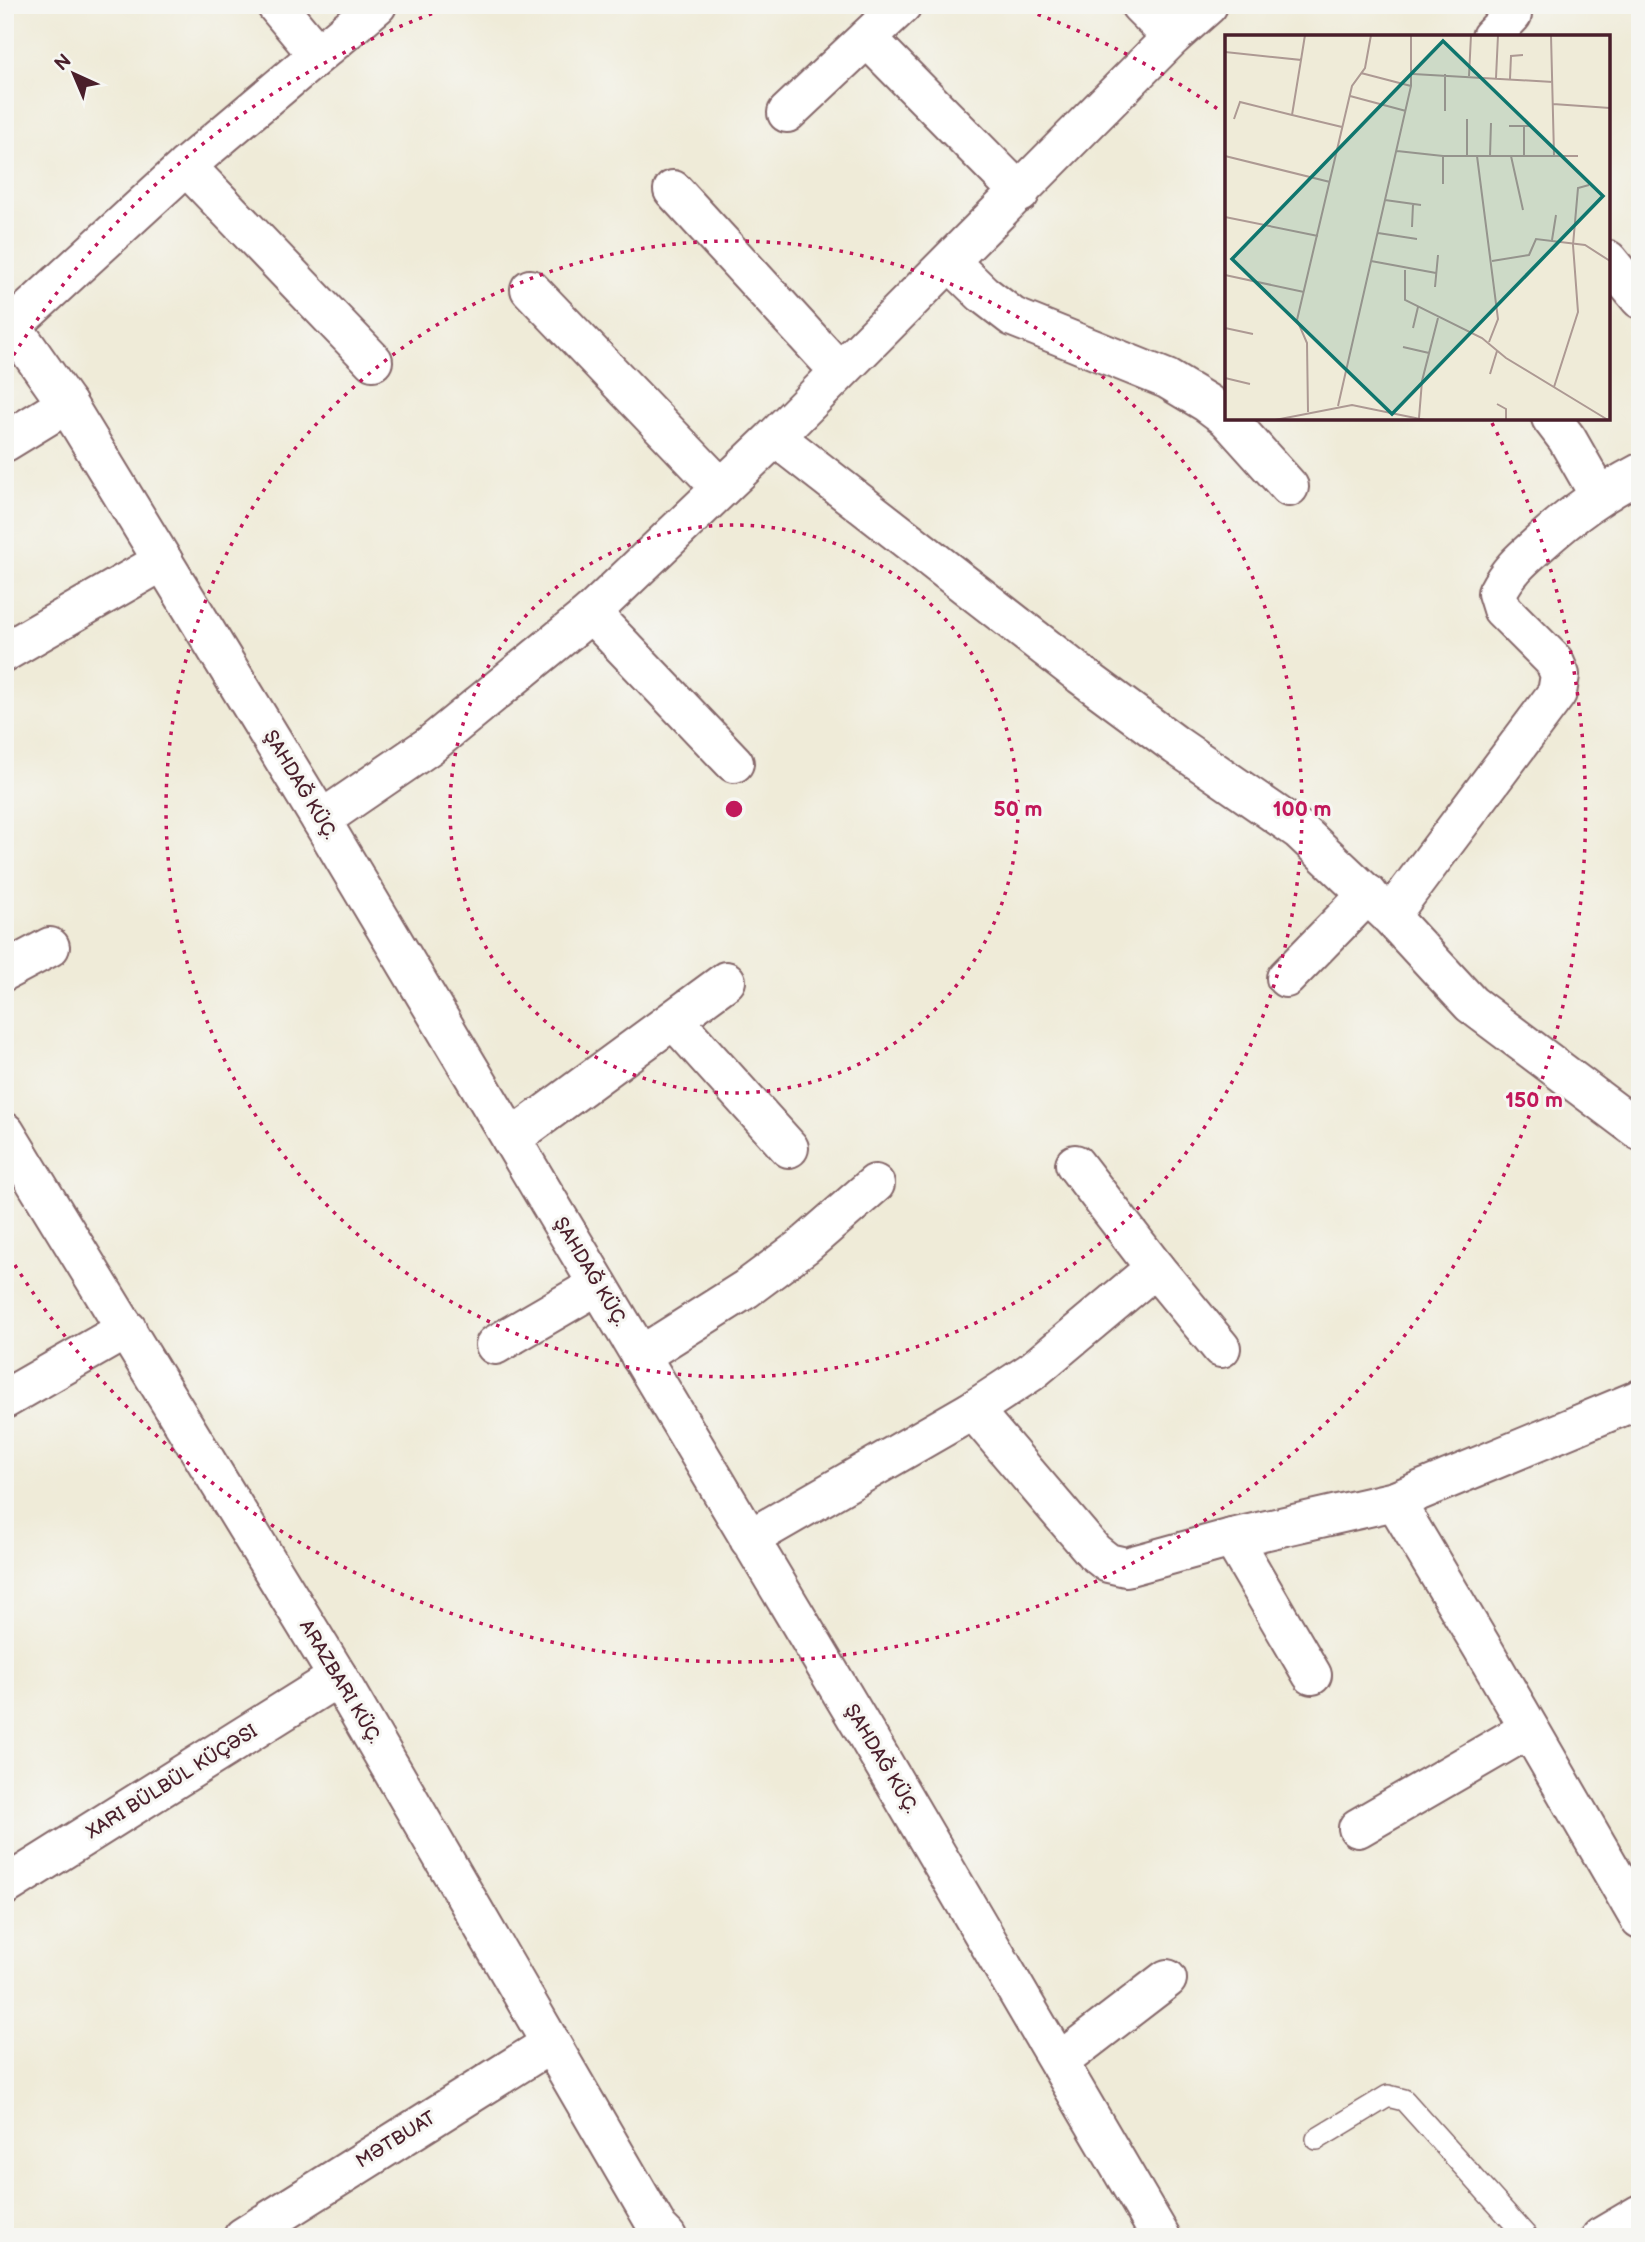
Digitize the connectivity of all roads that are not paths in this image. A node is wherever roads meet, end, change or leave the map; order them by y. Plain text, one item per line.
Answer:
1 (276, 5) edge
2 (377, 5) edge
3 (902, 5) edge
4 (1140, 5) edge
5 (1208, 5) edge
6 (1172, 37) junction
7 (867, 38) junction
8 (317, 54) junction
9 (787, 113) dead end
10 (186, 166) junction
11 (673, 190) dead end
12 (1020, 193) junction
13 (950, 262) junction
14 (1610, 262) edge
15 (530, 289) dead end
16 (1640, 299) edge
17 (9, 321) edge
18 (373, 361) dead end
19 (839, 371) junction
20 (67, 404) junction
21 (1225, 416) edge
22 (1229, 420) edge
23 (1553, 420) edge
24 (775, 437) junction
25 (5, 442) edge
26 (1640, 473) edge
27 (1289, 487) dead end
28 (721, 488) junction
29 (1599, 495) junction
30 (163, 561) junction
31 (591, 613) junction
32 (5, 652) edge
33 (734, 763) dead end
34 (321, 820) junction
35 (1379, 905) junction
36 (50, 947) dead end
37 (5, 971) edge
38 (1286, 978) dead end
39 (726, 981) dead end
40 (674, 1020) junction
41 (1640, 1131) edge
42 (5, 1132) edge
43 (511, 1139) junction
44 (789, 1148) dead end
45 (1075, 1164) dead end
46 (875, 1184) dead end
47 (1155, 1268) junction
48 (597, 1285) junction
49 (127, 1329) junction
50 (495, 1345) dead end
51 (1221, 1349) dead end
52 (640, 1356) junction
53 (5, 1399) edge
54 (1640, 1399) edge
55 (974, 1410) junction
56 (1395, 1501) junction
57 (1232, 1538) junction
58 (749, 1539) junction
59 (1312, 1675) dead end
60 (338, 1677) junction
61 (1529, 1729) junction
62 (1358, 1828) dead end
63 (5, 1886) edge
64 (1640, 1920) edge
65 (1167, 1979) dead end
66 (550, 2044) junction
67 (1059, 2062) junction
68 (1317, 2139) dead end
69 (243, 2237) edge
70 (667, 2237) edge
71 (1161, 2237) edge
72 (1527, 2237) edge

1 - 8 street
2 - 8 street
3 - 7 street
4 - 6 street
5 - 6 street
6 - 12 street
7 - 9 street
7 - 12 street
8 - 10 street
10 - 17 street
10 - 18 street
11 - 19 street
12 - 13 street
13 - 19 street
13 - 21 street
14 - 16 street
15 - 28 street
17 - 20 street, ŞAHDAĞ KÜÇ.
19 - 24 street
20 - 25 street
20 - 30 street, ŞAHDAĞ KÜÇ.
22 - 27 street
23 - 29 street
24 - 28 street
24 - 35 street
26 - 29 street
28 - 31 street
29 - 35 street
30 - 32 street
30 - 34 street, ŞAHDAĞ KÜÇ.
31 - 33 street
31 - 34 street
34 - 43 street, ŞAHDAĞ KÜÇ.
35 - 38 street
35 - 41 street
36 - 37 street
39 - 40 street
40 - 43 street
40 - 44 street
42 - 49 street
43 - 48 street, ŞAHDAĞ KÜÇ.
45 - 47 street
46 - 52 street
47 - 51 street
47 - 55 street
48 - 50 street
48 - 52 street, ŞAHDAĞ KÜÇ.
49 - 53 street
49 - 60 street
52 - 58 street, ŞAHDAĞ KÜÇ.
54 - 56 street
55 - 57 street
55 - 58 street
56 - 57 street
56 - 61 street
57 - 59 street
58 - 67 street, ŞAHDAĞ KÜÇ.
60 - 63 street
60 - 66 street
61 - 62 street
61 - 64 street
65 - 67 street
66 - 69 street, MƏTBUAT
66 - 70 street
67 - 71 street, ŞAHDAĞ KÜÇ.
68 - 72 lane

